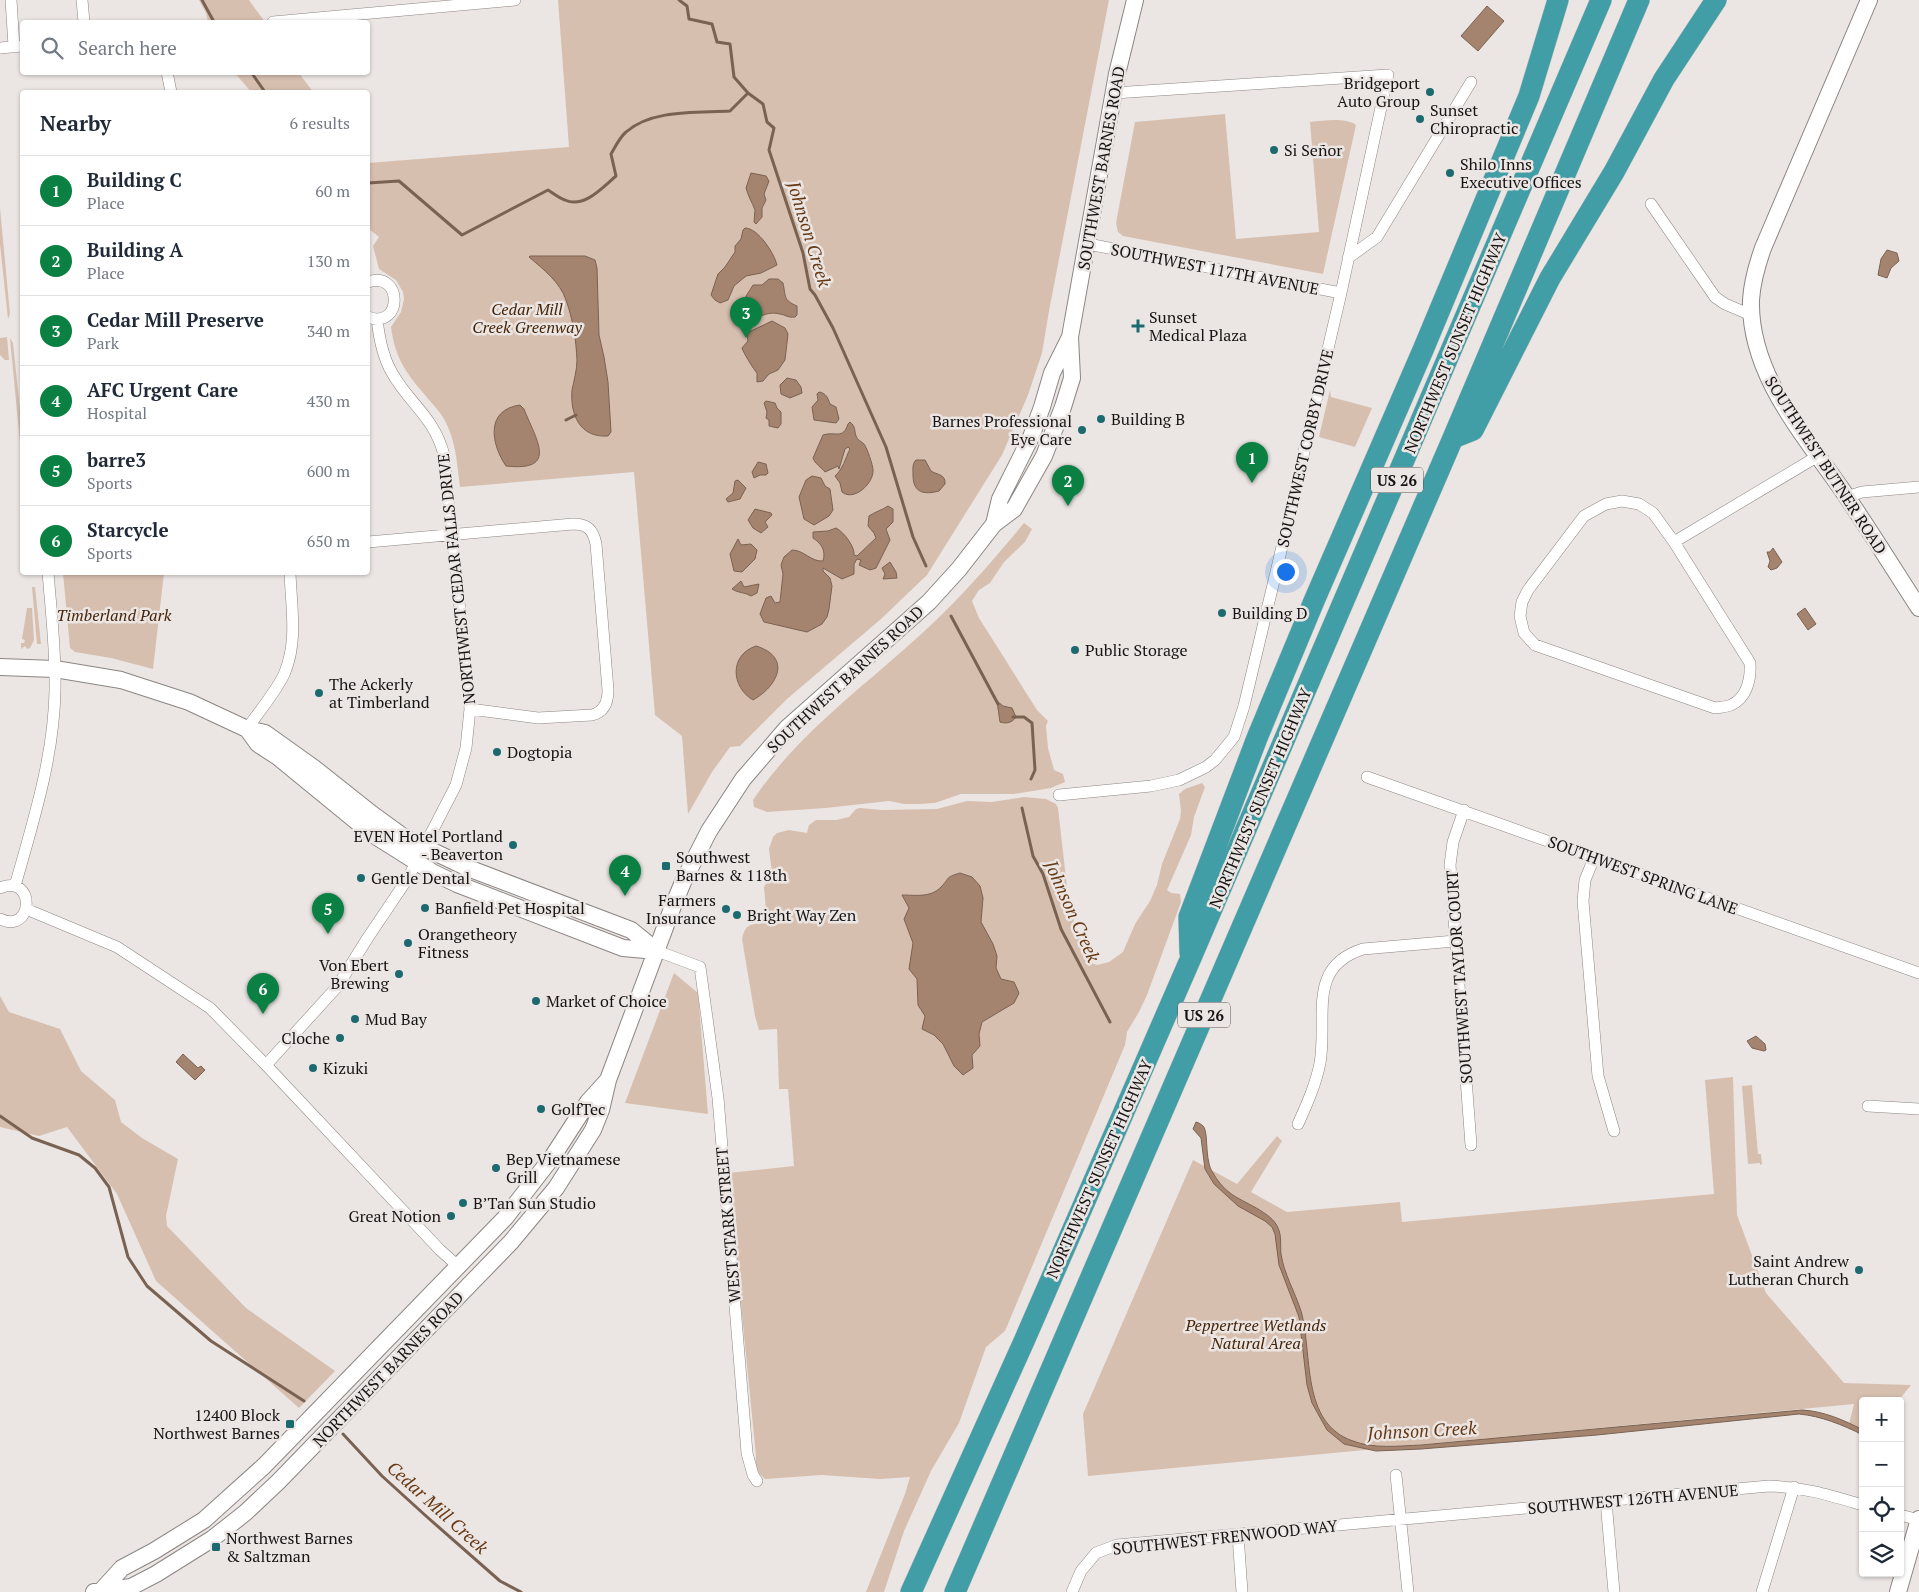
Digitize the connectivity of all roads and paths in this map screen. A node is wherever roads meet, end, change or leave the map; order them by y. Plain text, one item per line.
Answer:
1 (11, 0) edge
2 (82, 0) edge
3 (515, 0) edge
4 (1134, 0) edge
5 (1558, 0) edge
6 (1573, 0) edge
7 (1602, 0) edge
8 (1639, 0) edge
9 (1716, 0) edge
10 (1870, 0) edge
11 (84, 20) edge
12 (295, 20) edge
13 (18, 46) edge
14 (0, 48) edge
15 (168, 75) edge
16 (1471, 82) dead end
17 (171, 90) edge
18 (1114, 93) junction
19 (1529, 96) junction
20 (1651, 204) dead end
21 (1088, 244) junction
22 (1348, 258) junction
23 (370, 282) edge
24 (1341, 293) junction
25 (1751, 315) junction
26 (372, 318) edge
27 (1070, 337) junction
28 (1031, 437) junction
29 (1453, 438) junction
30 (1044, 456) junction
31 (1818, 456) junction
32 (1919, 487) edge
33 (1847, 497) junction
34 (994, 524) junction
35 (452, 534) junction
36 (370, 542) edge
37 (1674, 542) junction
38 (48, 575) edge
39 (290, 575) edge
40 (1919, 608) edge
41 (0, 667) edge
42 (55, 669) junction
43 (470, 709) junction
44 (247, 729) junction
45 (1367, 777) dead end
46 (1059, 795) dead end
47 (1464, 810) junction
48 (423, 848) junction
49 (1594, 858) junction
50 (416, 863) junction
51 (15, 886) junction
52 (0, 888) edge
53 (26, 909) junction
54 (0, 919) edge
55 (1456, 941) junction
56 (657, 951) junction
57 (1190, 960) junction
58 (1919, 972) edge
59 (266, 1065) junction
60 (608, 1080) junction
61 (1868, 1106) dead end
62 (1919, 1109) edge
63 (1298, 1124) dead end
64 (1614, 1131) dead end
65 (1471, 1145) dead end
66 (459, 1267) junction
67 (1396, 1475) dead end
68 (757, 1482) dead end
69 (1794, 1487) junction
70 (1606, 1501) junction
71 (1859, 1503) edge
72 (1904, 1516) edge
73 (1401, 1520) junction
74 (1919, 1520) edge
75 (1238, 1535) junction
76 (99, 1591) edge
77 (911, 1592) edge
78 (954, 1592) edge
79 (1072, 1592) edge
80 (1242, 1592) edge
81 (1408, 1592) edge
82 (1614, 1592) edge
83 (1762, 1592) edge
84 (1898, 1592) edge

1 - 13 street
2 - 11 street
3 - 12 street
4 - 18 main road, SOUTHWEST BARNES ROAD
5 - 19 highway
6 - 19 highway
7 - 57 highway, NORTHWEST SUNSET HIGHWAY / US 26
8 - 29 highway, NORTHWEST SUNSET HIGHWAY / US 26
9 - 29 highway
10 - 25 main road, SOUTHWEST BUTNER ROAD
13 - 14 street
15 - 17 street
16 - 22 street
18 - 21 main road, SOUTHWEST BARNES ROAD
18 - 22 street, SOUTHWEST CORBY DRIVE
19 - 57 highway
20 - 25 street
21 - 24 street, SOUTHWEST 117TH AVENUE
21 - 27 main road, SOUTHWEST BARNES ROAD
22 - 24 street, SOUTHWEST CORBY DRIVE
23 - 26 street
24 - 46 street, SOUTHWEST CORBY DRIVE
25 - 31 main road, SOUTHWEST BUTNER ROAD
26 - 35 street, NORTHWEST CEDAR FALLS DRIVE
27 - 28 main road, SOUTHWEST BARNES ROAD
27 - 30 main road, SOUTHWEST BARNES ROAD
28 - 30 main road
28 - 34 main road, SOUTHWEST BARNES ROAD
29 - 78 highway, NORTHWEST SUNSET HIGHWAY / US 26
30 - 34 main road, SOUTHWEST BARNES ROAD
31 - 33 main road, SOUTHWEST BUTNER ROAD
31 - 37 street
32 - 33 street
33 - 40 main road, SOUTHWEST BUTNER ROAD
34 - 56 main road, SOUTHWEST BARNES ROAD
35 - 36 street
35 - 43 street, NORTHWEST CEDAR FALLS DRIVE
35 - 43 street
37 - 37 street
38 - 42 street
39 - 44 street
41 - 42 main road
42 - 44 main road
42 - 51 street
43 - 48 street, NORTHWEST CEDAR FALLS DRIVE
44 - 48 main road
44 - 50 main road
45 - 47 street, SOUTHWEST SPRING LANE
47 - 49 street, SOUTHWEST SPRING LANE
47 - 55 street, SOUTHWEST TAYLOR COURT
48 - 50 street, NORTHWEST CEDAR FALLS DRIVE
48 - 56 main road
49 - 58 street, SOUTHWEST SPRING LANE
49 - 64 street
50 - 56 main road
50 - 59 street
51 - 52 street
51 - 53 street
53 - 54 street
53 - 59 street
55 - 63 street
55 - 65 street, SOUTHWEST TAYLOR COURT
56 - 60 main road, NORTHWEST BARNES ROAD
56 - 68 street, WEST STARK STREET
57 - 77 highway, NORTHWEST SUNSET HIGHWAY / US 26
59 - 66 street
60 - 66 main road, NORTHWEST BARNES ROAD
60 - 76 main road, NORTHWEST BARNES ROAD
61 - 62 street
66 - 76 main road, NORTHWEST BARNES ROAD
67 - 73 street
69 - 70 street, SOUTHWEST 126TH AVENUE
69 - 71 street, SOUTHWEST 126TH AVENUE
69 - 83 street
70 - 73 street, SOUTHWEST 126TH AVENUE
70 - 82 street
72 - 74 street
73 - 75 street, SOUTHWEST FRENWOOD WAY
73 - 81 street
74 - 84 main road
75 - 79 street, SOUTHWEST FRENWOOD WAY
75 - 80 street

